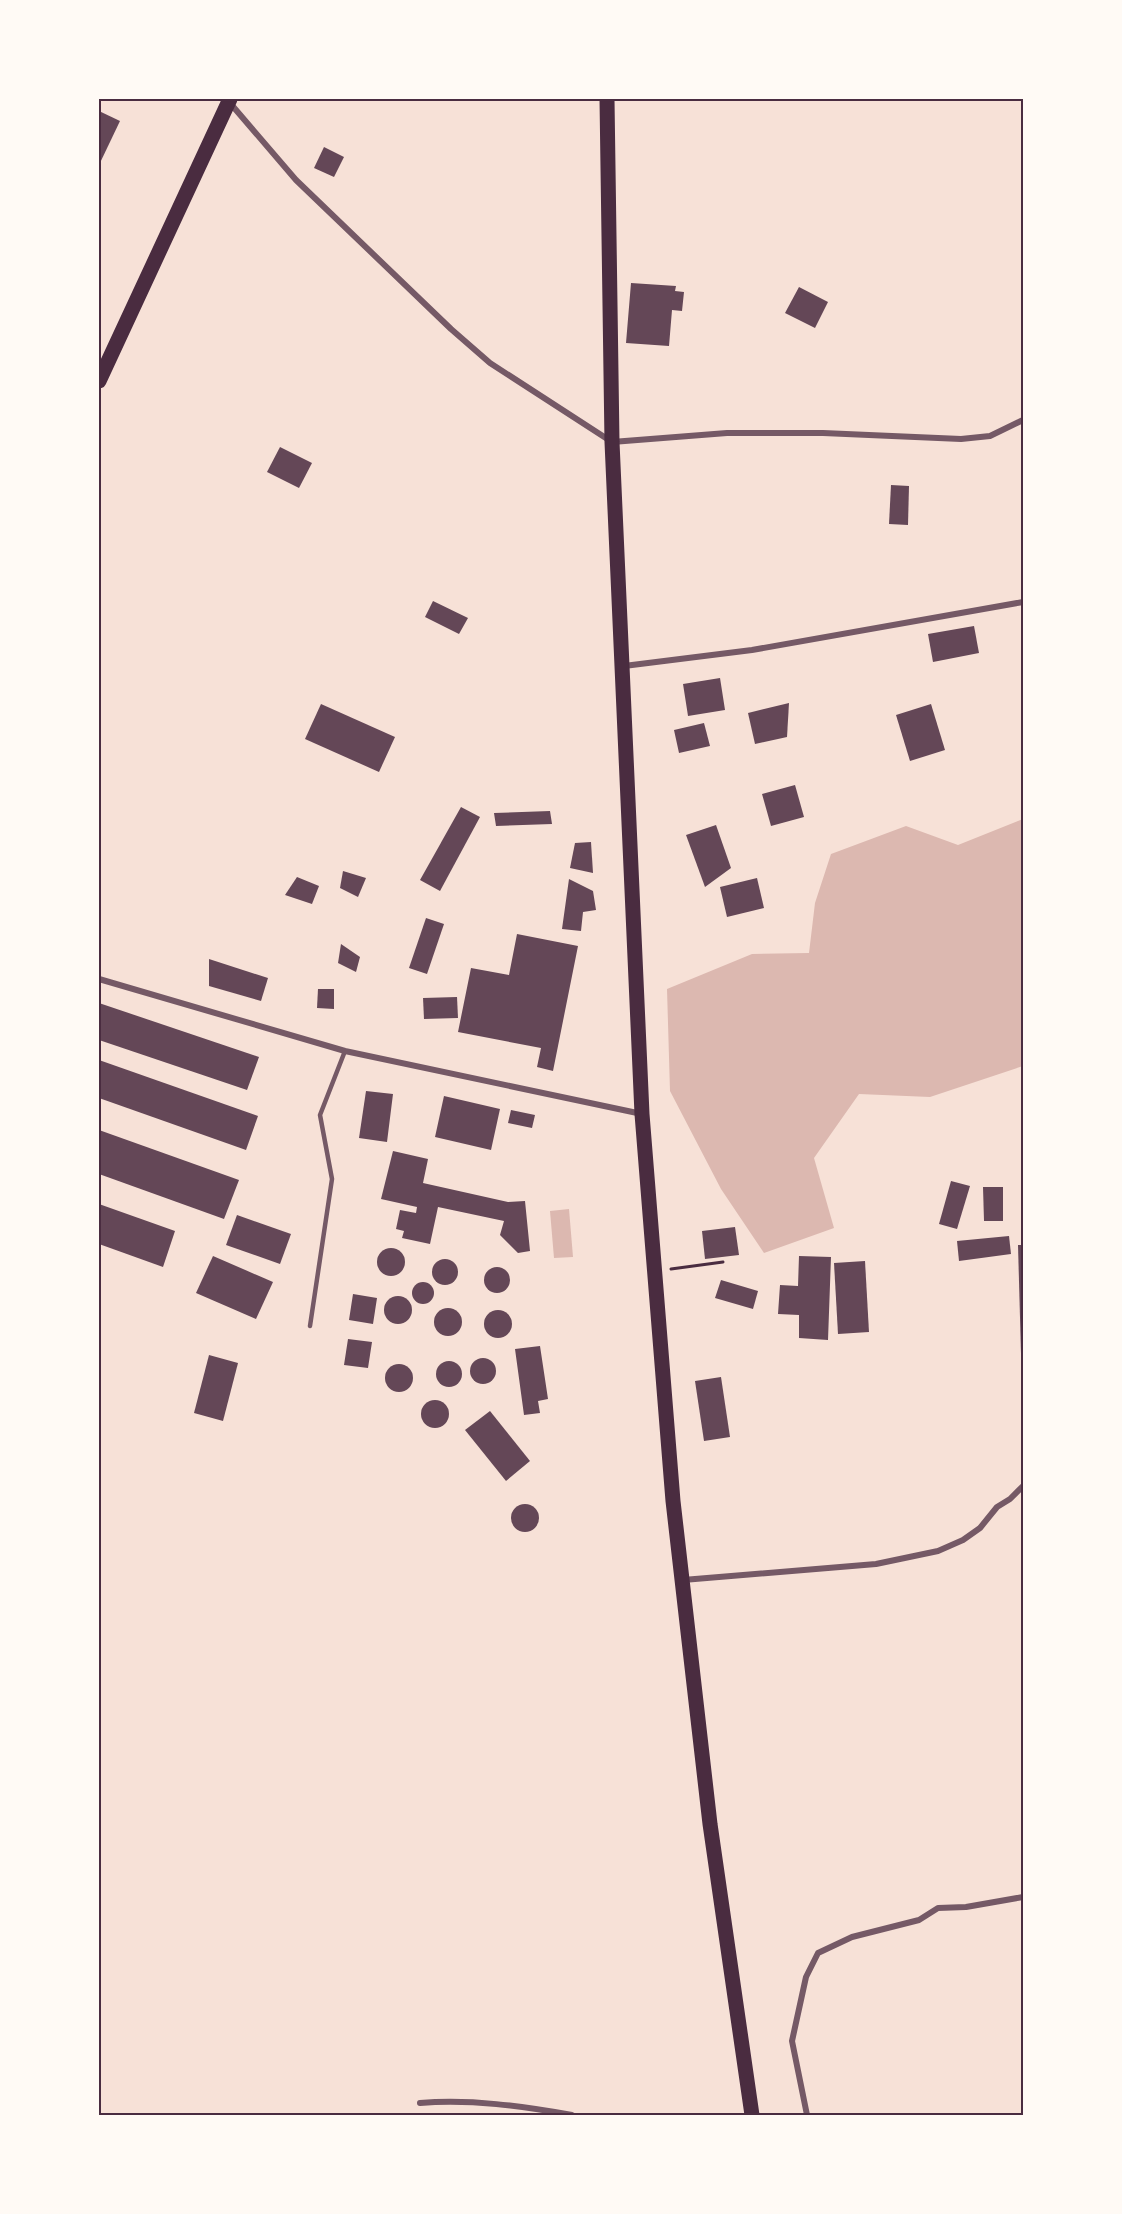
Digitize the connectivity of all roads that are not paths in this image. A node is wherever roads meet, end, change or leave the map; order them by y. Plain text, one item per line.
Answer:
1 (607, 99) edge
2 (229, 100) edge
3 (99, 381) edge
4 (1023, 420) edge
5 (612, 442) junction
6 (1023, 602) edge
7 (620, 666) junction
8 (99, 980) edge
9 (345, 1051) junction
10 (642, 1114) junction
11 (310, 1326) dead end
12 (1023, 1486) edge
13 (682, 1580) junction
14 (1023, 1896) edge
15 (420, 2103) dead end
16 (572, 2115) edge
17 (752, 2115) edge
18 (807, 2115) edge

1 - 5 main road
2 - 3 main road
2 - 5 street
4 - 5 street
5 - 7 main road
6 - 7 street
7 - 10 main road
8 - 9 street
9 - 10 street
9 - 11 lane
10 - 13 main road
12 - 13 street
13 - 17 main road
14 - 18 street
15 - 16 street

